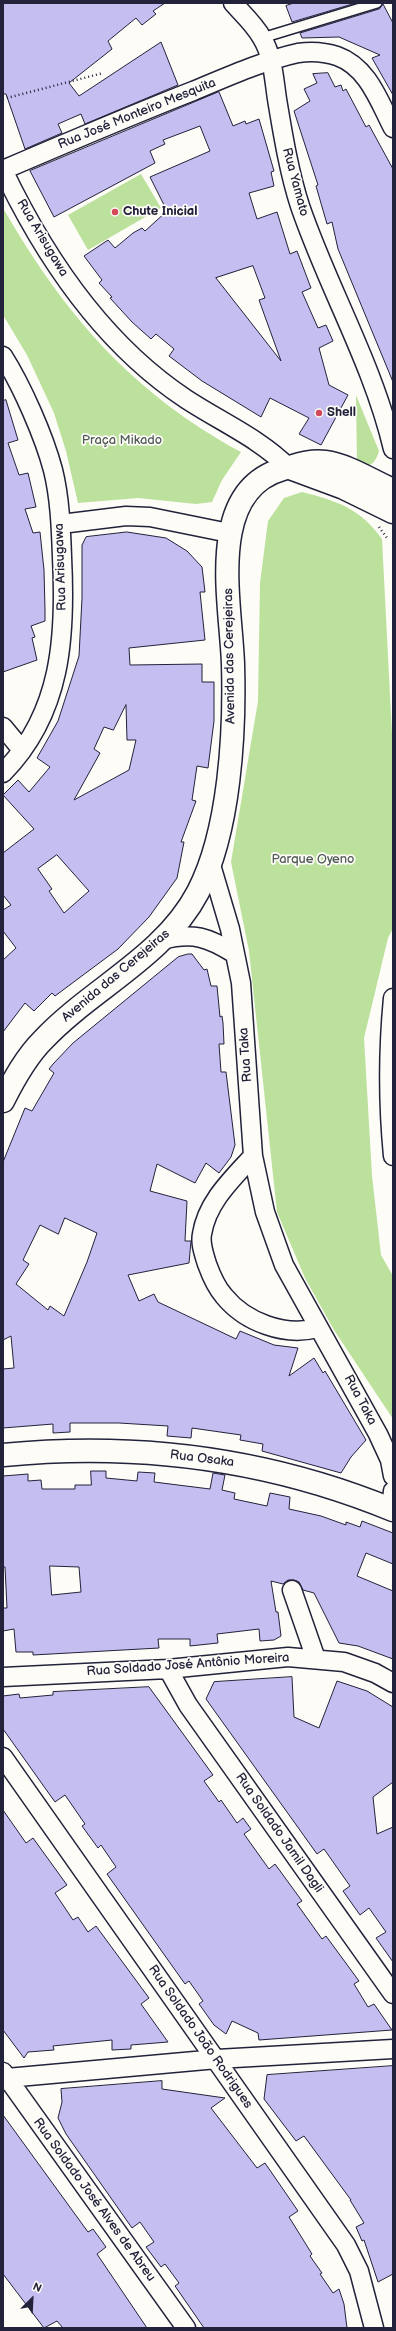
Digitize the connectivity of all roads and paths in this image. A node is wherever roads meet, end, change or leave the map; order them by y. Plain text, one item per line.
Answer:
1 (233, 3) edge
2 (377, 3) edge
3 (262, 38) junction
4 (271, 60) junction
5 (104, 72) dead end
6 (3, 99) edge
7 (393, 128) edge
8 (3, 170) edge
9 (3, 356) edge
10 (393, 449) edge
11 (289, 468) junction
12 (393, 490) edge
13 (384, 516) edge
14 (61, 524) junction
15 (229, 533) junction
16 (387, 538) dead end
17 (3, 727) edge
18 (22, 750) junction
19 (3, 773) edge
20 (211, 865) junction
21 (162, 940) junction
22 (235, 954) junction
23 (393, 998) edge
24 (3, 1101) edge
25 (254, 1156) junction
26 (393, 1156) edge
27 (317, 1328) junction
28 (3, 1454) edge
29 (393, 1476) edge
30 (392, 1504) edge
31 (292, 1590) dead end
32 (316, 1659) junction
33 (168, 1669) junction
34 (3, 1677) edge
35 (393, 1683) edge
36 (3, 1757) edge
37 (393, 1994) edge
38 (393, 2049) edge
39 (217, 2059) junction
40 (4, 2077) edge
41 (186, 2328) edge
42 (374, 2328) edge

1 - 3 street, Rua Yamato
2 - 3 lane
3 - 4 street, Rua Yamato
4 - 7 street
4 - 8 street, Rua José Monteiro Mesquita
4 - 10 street, Rua Yamato
5 - 6 path
8 - 11 street, Rua Arisugawa
9 - 14 street, Rua Arisugawa
11 - 12 main road, Avenida das Cerejeiras
11 - 13 main road
11 - 15 main road, Avenida das Cerejeiras
13 - 16 path
14 - 15 street
14 - 18 street, Rua Arisugawa
15 - 20 main road, Avenida das Cerejeiras
17 - 18 street
18 - 19 street, Rua Arisugawa
20 - 21 main road, Avenida das Cerejeiras
20 - 22 street, Rua Taka
21 - 22 street
21 - 24 main road, Avenida das Cerejeiras
22 - 25 street, Rua Taka
23 - 26 street
25 - 27 street, Rua Taka
25 - 27 street
27 - 29 street, Rua Taka
28 - 30 main road, Rua Osaka
31 - 32 street
32 - 33 street, Rua Soldado José Antônio Moreira
32 - 35 street, Rua Soldado José Antônio Moreira
33 - 34 street, Rua Soldado José Antônio Moreira
33 - 37 street, Rua Soldado Jamil Dagli
36 - 39 street, Rua Soldado João Rodrigues
38 - 39 street
39 - 40 street
39 - 42 street, Rua Soldado João Rodrigues
40 - 41 street, Rua Soldado José Alves de Abreu

